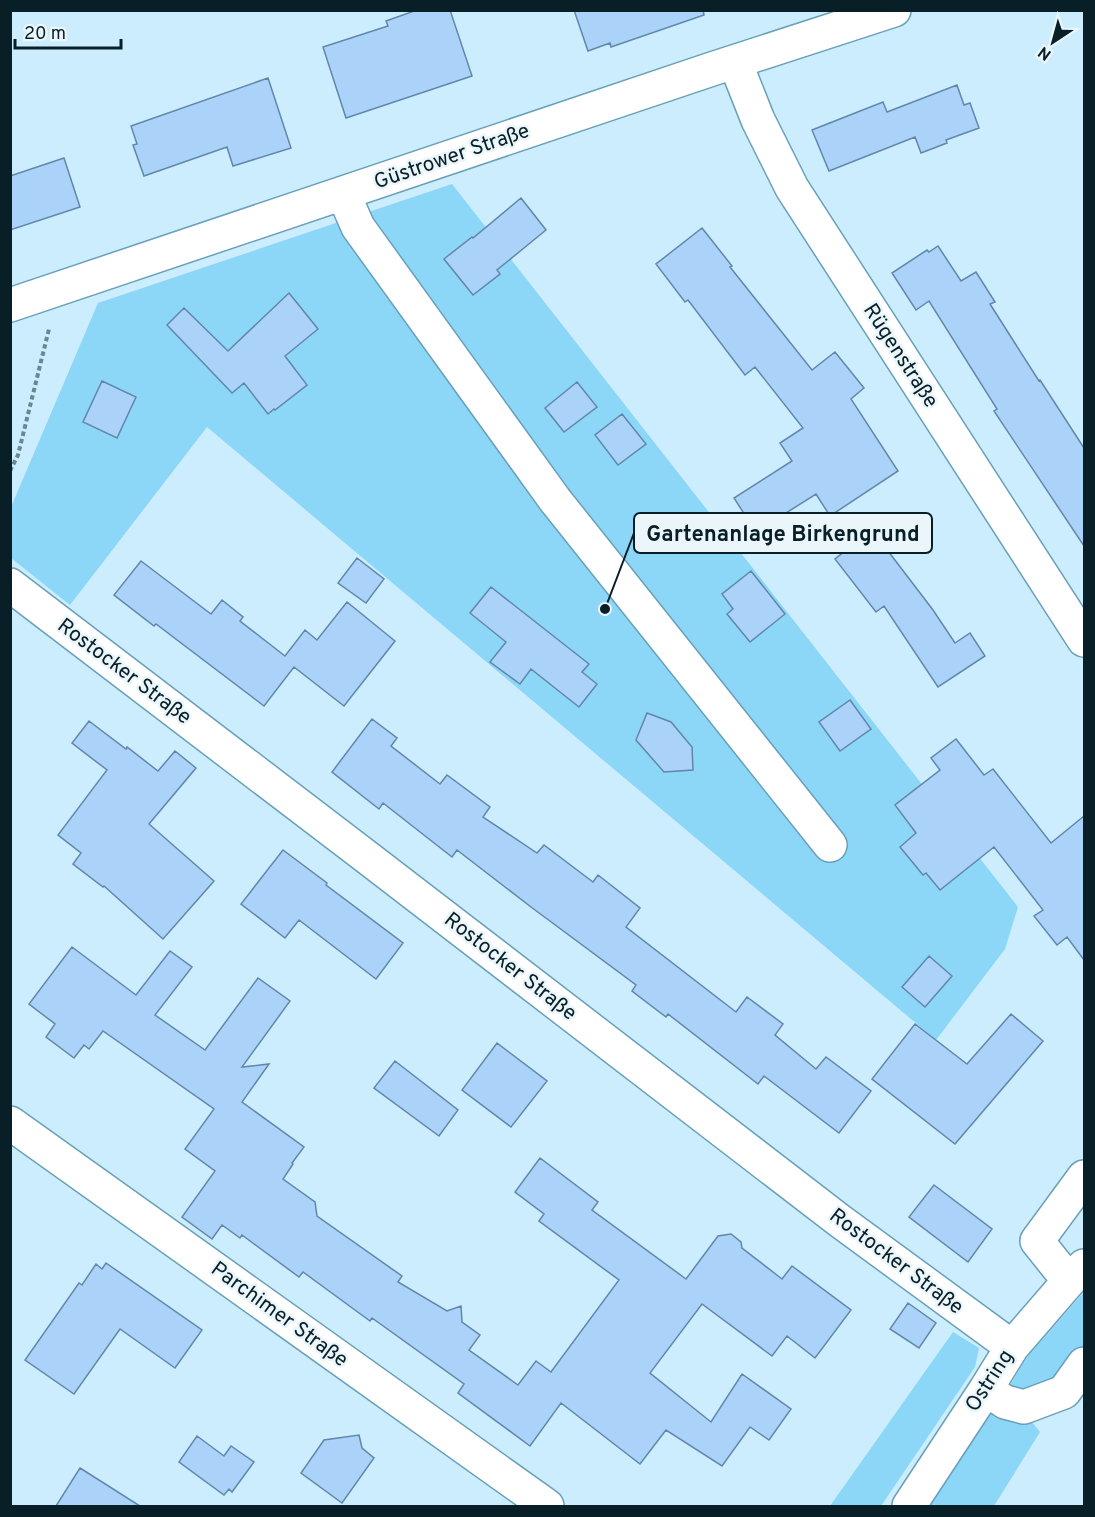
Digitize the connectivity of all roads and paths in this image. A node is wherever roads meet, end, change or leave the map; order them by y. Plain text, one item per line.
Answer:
1 (894, 10) edge
2 (735, 62) junction
3 (344, 193) junction
4 (45, 293) junction
5 (10, 305) edge
6 (10, 471) edge
7 (10, 585) edge
8 (1084, 640) edge
9 (830, 845) dead end
10 (10, 1123) edge
11 (1084, 1177) edge
12 (1077, 1273) edge
13 (1011, 1347) junction
14 (1084, 1364) edge
15 (986, 1389) junction
16 (547, 1506) edge
17 (909, 1506) edge

1 - 2 street, Güstrower Straße
2 - 3 street, Güstrower Straße
2 - 8 street, Rügenstraße
3 - 4 street, Güstrower Straße
3 - 9 street
4 - 5 street, Güstrower Straße
4 - 6 path
7 - 13 street, Rostocker Straße
10 - 16 street, Parchimer Straße
11 - 12 street
12 - 13 street, Ostring
13 - 15 street, Ostring
14 - 15 street
15 - 17 street, Ostring

